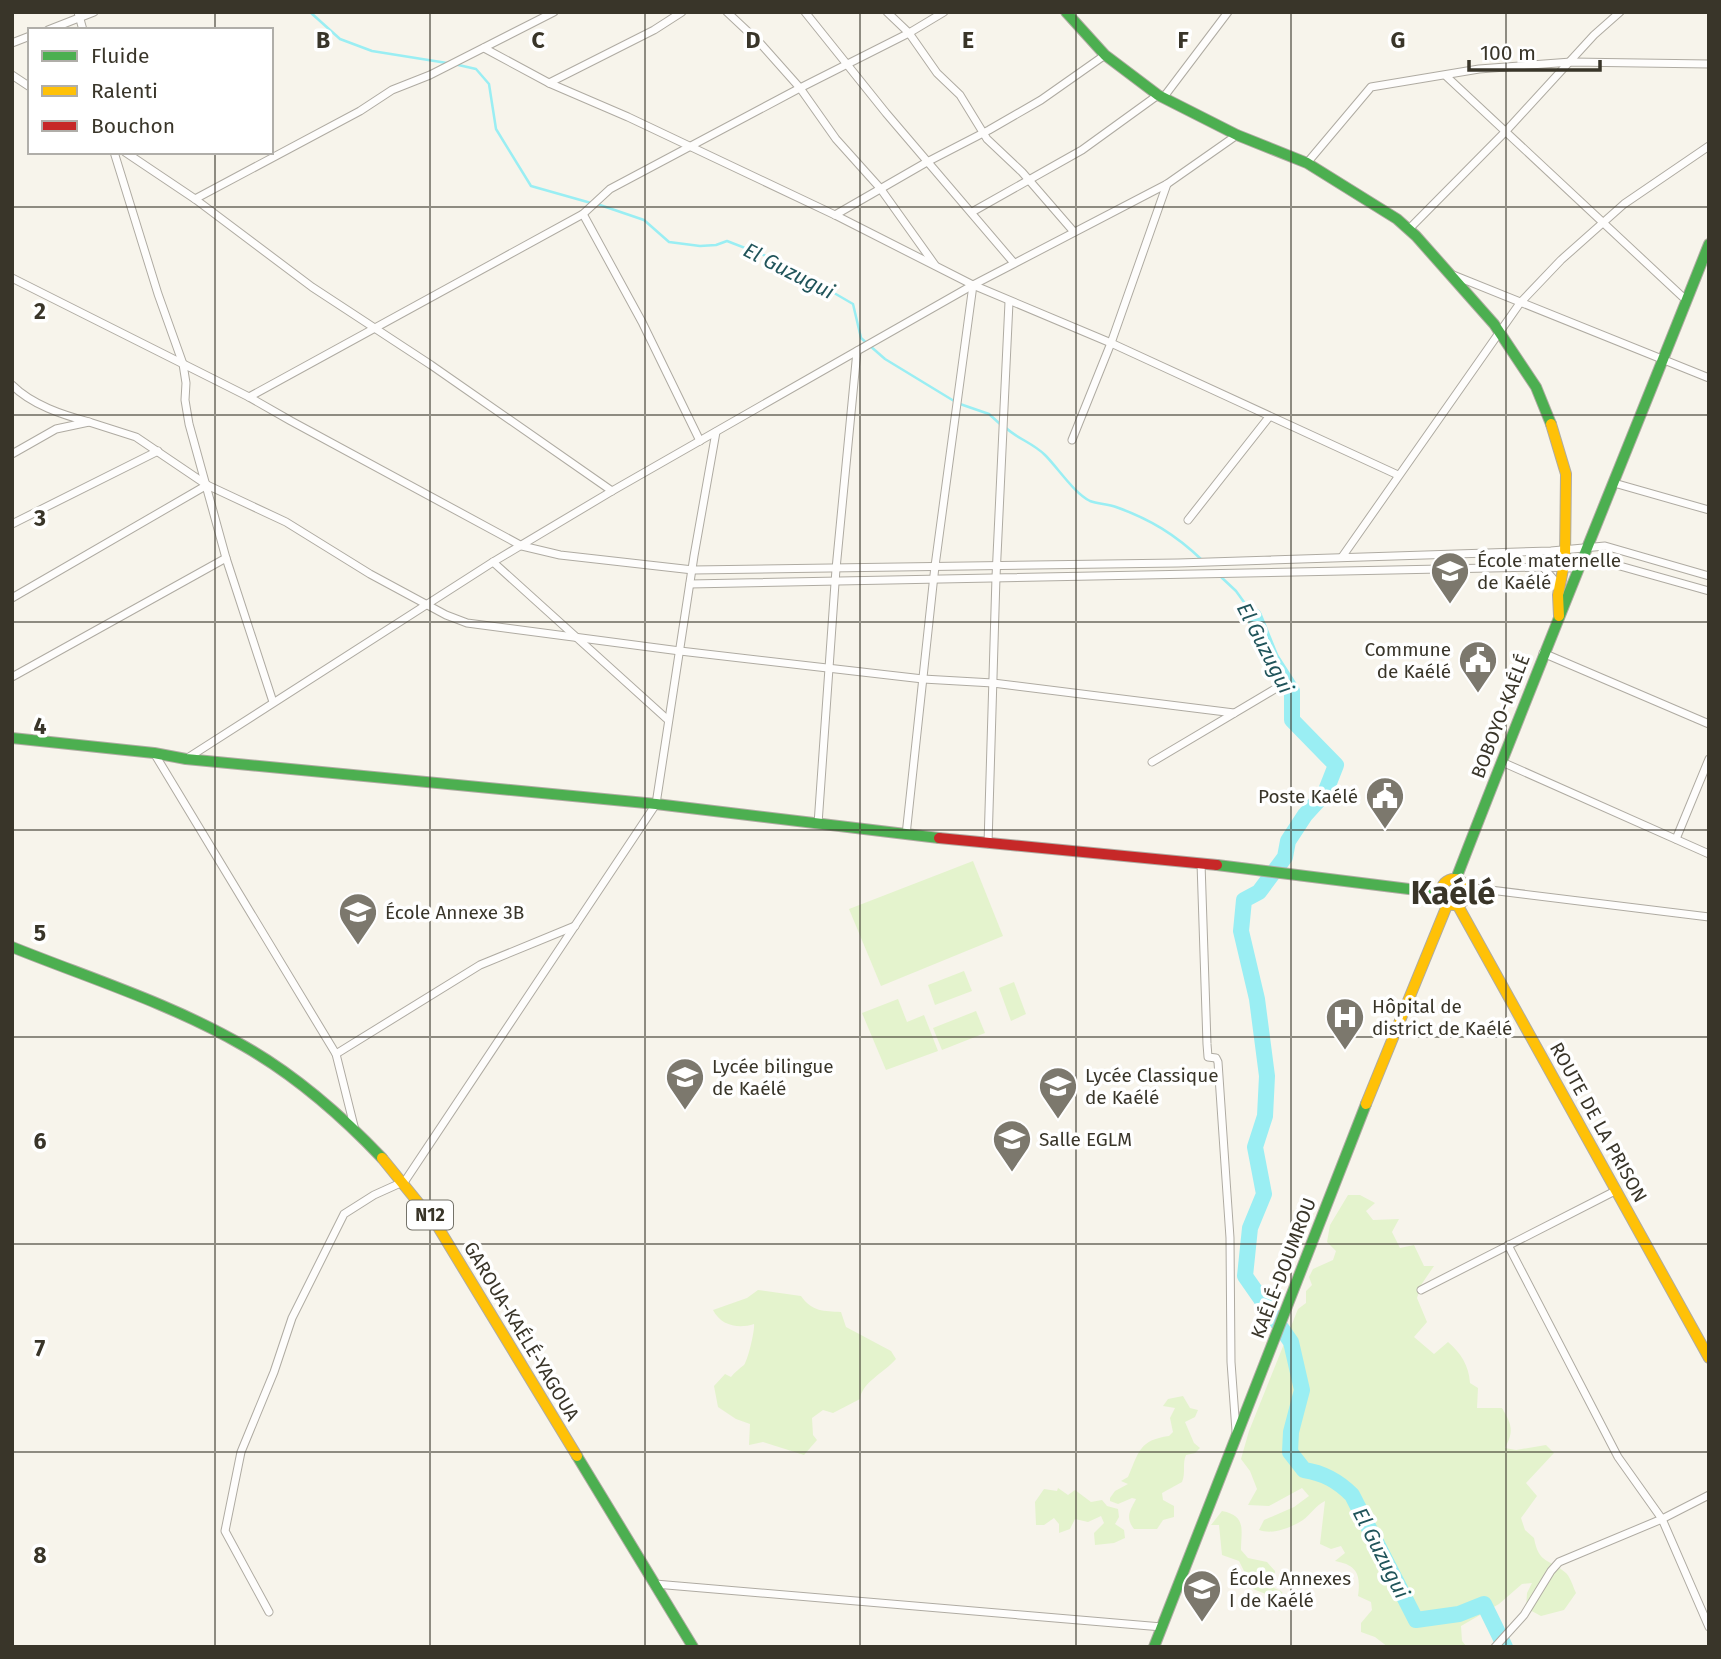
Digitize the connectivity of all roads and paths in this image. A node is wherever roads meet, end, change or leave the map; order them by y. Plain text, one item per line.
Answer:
1 (94, 12) edge
2 (554, 12) edge
3 (682, 12) edge
4 (727, 12) edge
5 (805, 12) edge
6 (887, 12) edge
7 (944, 12) edge
8 (1066, 12) edge
9 (1228, 12) edge
10 (1620, 12) edge
11 (79, 15) edge
12 (52, 28) edge
13 (909, 33) junction
14 (484, 48) junction
15 (1105, 55) junction
16 (1571, 62) junction
17 (848, 64) junction
18 (1709, 65) edge
19 (12, 75) edge
20 (1446, 76) junction
21 (549, 83) junction
22 (28, 86) edge
23 (800, 88) junction
24 (1161, 96) junction
25 (1506, 131) junction
26 (983, 134) junction
27 (1237, 135) junction
28 (1709, 146) edge
29 (691, 148) junction
30 (115, 154) edge
31 (128, 154) edge
32 (927, 162) junction
33 (1307, 163) junction
34 (1029, 181) junction
35 (1167, 184) junction
36 (880, 188) junction
37 (195, 199) junction
38 (972, 212) junction
39 (583, 214) junction
40 (835, 215) junction
41 (1604, 222) junction
42 (1409, 229) junction
43 (1074, 232) junction
44 (1709, 244) edge
45 (1014, 263) junction
46 (937, 268) junction
47 (1450, 273) junction
48 (12, 278) edge
49 (973, 285) junction
50 (1687, 301) junction
51 (1009, 302) junction
52 (1520, 303) junction
53 (373, 327) junction
54 (1500, 331) junction
55 (1111, 343) junction
56 (857, 351) junction
57 (1665, 360) junction
58 (183, 364) junction
59 (1709, 378) edge
60 (12, 385) edge
61 (249, 397) junction
62 (1269, 417) junction
63 (89, 422) junction
64 (716, 432) junction
65 (1072, 440) dead end
66 (700, 441) junction
67 (158, 451) junction
68 (12, 454) edge
69 (1398, 475) junction
70 (1614, 483) junction
71 (207, 485) junction
72 (612, 491) junction
73 (1709, 510) edge
74 (1188, 520) dead end
75 (12, 524) edge
76 (522, 546) junction
77 (1589, 547) junction
78 (1565, 550) junction
79 (1342, 557) junction
80 (226, 558) junction
81 (492, 562) junction
82 (997, 565) junction
83 (935, 566) junction
84 (1543, 566) junction
85 (1581, 566) junction
86 (836, 569) junction
87 (1564, 569) junction
88 (693, 570) junction
89 (1709, 576) edge
90 (996, 577) junction
91 (934, 579) junction
92 (836, 581) junction
93 (690, 583) junction
94 (1709, 591) edge
95 (1559, 595) junction
96 (12, 598) edge
97 (427, 604) junction
98 (1559, 616) junction
99 (577, 637) junction
100 (680, 651) junction
101 (1543, 653) junction
102 (829, 668) junction
103 (12, 677) edge
104 (923, 678) junction
105 (993, 683) junction
106 (1280, 686) dead end
107 (273, 702) junction
108 (1234, 713) junction
109 (668, 720) junction
110 (1709, 724) edge
111 (12, 738) edge
112 (153, 753) junction
113 (186, 759) junction
114 (1709, 759) edge
115 (1152, 762) dead end
116 (1502, 762) junction
117 (656, 804) junction
118 (818, 824) junction
119 (906, 835) junction
120 (1676, 839) junction
121 (988, 844) junction
122 (1709, 854) edge
123 (1201, 863) junction
124 (1456, 879) junction
125 (1466, 887) junction
126 (1441, 893) junction
127 (1452, 904) junction
128 (1709, 917) edge
129 (575, 926) junction
130 (12, 947) edge
131 (336, 1054) junction
132 (356, 1130) junction
133 (405, 1181) junction
134 (1617, 1191) junction
135 (1508, 1245) junction
136 (1421, 1290) dead end
137 (1709, 1358) edge
138 (1236, 1433) junction
139 (1709, 1495) edge
140 (1662, 1520) junction
141 (654, 1584) junction
142 (269, 1612) dead end
143 (1162, 1627) junction
144 (1709, 1627) edge
145 (693, 1647) edge
146 (1154, 1647) edge
147 (1495, 1647) edge

1 - 11 street
2 - 14 street
3 - 21 street
4 - 23 street
5 - 17 street
6 - 13 street
7 - 13 street
8 - 15 main road
9 - 24 street
10 - 16 street
11 - 12 street
13 - 17 street
13 - 26 street
14 - 21 street
14 - 37 street
15 - 24 main road
15 - 26 street
16 - 18 street
16 - 20 street
16 - 25 street
17 - 23 street
17 - 32 street
19 - 22 street
20 - 25 street
20 - 33 street
21 - 29 street
23 - 29 street
23 - 36 street
24 - 27 main road
24 - 34 street
25 - 41 street
25 - 42 street
26 - 32 street
26 - 34 street
27 - 33 main road
27 - 35 street
28 - 41 street
29 - 39 street
29 - 40 street
30 - 58 street
31 - 37 street
32 - 36 street
32 - 38 street
33 - 42 main road
34 - 38 street
34 - 43 street
35 - 43 street
35 - 55 street
36 - 40 street
36 - 46 street
37 - 53 street
38 - 45 street
39 - 53 street
39 - 66 street
40 - 46 street
41 - 50 street
41 - 52 street
42 - 47 main road
43 - 45 street
44 - 50 main road
45 - 49 street
46 - 49 street
47 - 52 street
47 - 54 main road
48 - 58 street
49 - 51 street
49 - 56 street
49 - 83 street
50 - 57 main road
51 - 55 street
51 - 82 street
52 - 54 street
52 - 57 street
53 - 61 street
53 - 72 street
54 - 69 street
54 - 78 main road
55 - 62 street
55 - 65 street
56 - 64 street
56 - 86 street
57 - 59 street
57 - 70 main road
58 - 61 street
58 - 71 street
60 - 63 street
61 - 76 street
62 - 69 street
62 - 74 street
63 - 67 street
63 - 68 street
64 - 66 street
64 - 88 street
66 - 72 street
67 - 71 street
67 - 75 street
69 - 79 street
70 - 73 street
70 - 77 main road
71 - 80 street
71 - 96 street
71 - 97 street
72 - 76 street
76 - 81 street
76 - 88 street
77 - 78 street
77 - 85 main road, BOBOYO-KAÉLÉ
77 - 89 street
78 - 79 street
78 - 87 main road
79 - 82 street
80 - 103 street
80 - 107 street
81 - 97 street
81 - 99 street
82 - 83 street
82 - 90 street
83 - 86 street
83 - 91 street
84 - 87 street
84 - 90 street
84 - 95 street
85 - 87 street
85 - 94 street
85 - 98 main road, BOBOYO-KAÉLÉ
86 - 88 street
86 - 92 street
87 - 95 main road
88 - 93 street
90 - 91 street
90 - 105 street
91 - 92 street
91 - 104 street
92 - 93 street
92 - 102 street
93 - 100 street
95 - 98 main road
97 - 99 street
97 - 107 street
98 - 101 main road, BOBOYO-KAÉLÉ
99 - 100 street
99 - 109 street
100 - 102 street
100 - 109 street
101 - 110 street
101 - 116 main road, BOBOYO-KAÉLÉ
102 - 104 street
102 - 118 street
104 - 105 street
104 - 119 street
105 - 108 street
105 - 121 street
106 - 108 street
107 - 113 street
108 - 115 street
109 - 117 street
111 - 112 main road
112 - 113 main road
112 - 131 street
113 - 117 main road
114 - 120 street
116 - 120 street
116 - 124 main road, BOBOYO-KAÉLÉ
117 - 118 main road
117 - 129 street
118 - 119 main road
119 - 121 main road
120 - 122 street
121 - 123 main road
123 - 126 main road
123 - 138 street
124 - 125 main road
124 - 126 main road
125 - 127 main road
125 - 128 street
126 - 127 main road
127 - 134 main road, ROUTE DE LA PRISON
127 - 138 main road, KAÉLÉ-DOUMROU
129 - 131 street
129 - 133 street
130 - 132 main road, GAROUA-KAÉLÉ-YAGOUA / N12
131 - 132 street
132 - 133 main road, GAROUA-KAÉLÉ-YAGOUA / N12
133 - 141 main road, GAROUA-KAÉLÉ-YAGOUA / N12
133 - 142 street
134 - 135 street
134 - 137 main road, ROUTE DE LA PRISON
135 - 136 street
135 - 140 street
138 - 143 main road, KAÉLÉ-DOUMROU
139 - 140 street
140 - 144 street
140 - 147 street
141 - 143 street
141 - 145 main road, GAROUA-KAÉLÉ-YAGOUA / N12
143 - 146 main road, KAÉLÉ-DOUMROU

